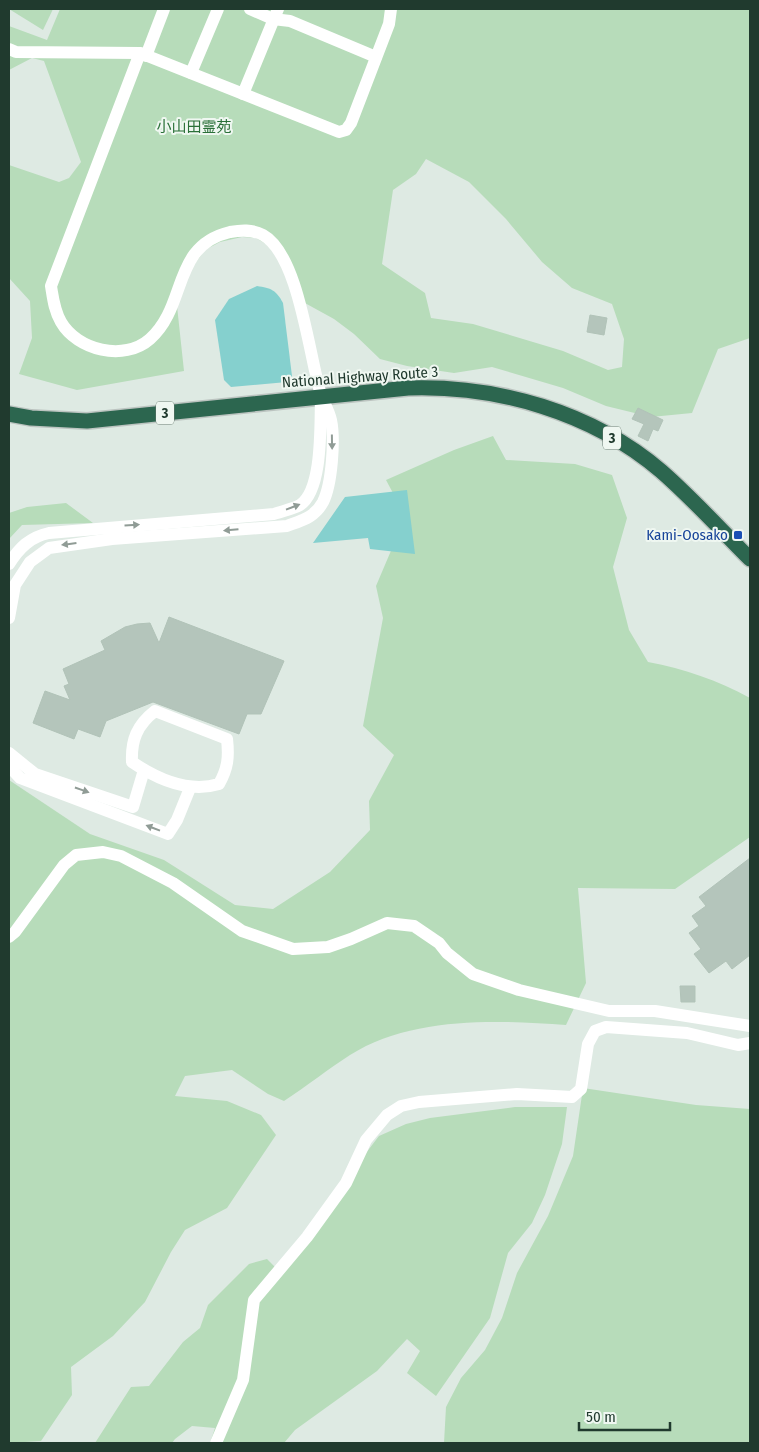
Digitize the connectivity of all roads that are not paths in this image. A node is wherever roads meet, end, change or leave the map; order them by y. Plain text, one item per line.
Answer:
1 (164, 9) edge
2 (218, 9) edge
3 (250, 9) edge
4 (391, 9) edge
5 (276, 14) edge
6 (9, 49) edge
7 (143, 55) junction
8 (376, 57) junction
9 (191, 74) junction
10 (243, 94) junction
11 (321, 395) junction
12 (9, 414) edge
13 (750, 559) edge
14 (9, 564) edge
15 (9, 618) edge
16 (9, 753) edge
17 (9, 766) edge
18 (144, 770) junction
19 (190, 788) junction
20 (9, 937) edge
21 (750, 1026) edge
22 (750, 1043) edge
23 (216, 1443) edge

1 - 7 street
2 - 9 street
3 - 5 street
4 - 8 street
5 - 8 street
5 - 10 street
6 - 7 street
7 - 9 street
7 - 11 street
8 - 10 street
9 - 10 street
11 - 12 highway, National Highway Route 3 / 3
11 - 13 highway, National Highway Route 3 / 3
14 -> 11 street
11 -> 15 street
16 -> 18 street
19 -> 17 street
18 - 19 street
18 - 19 street
20 - 21 street
22 - 23 street

